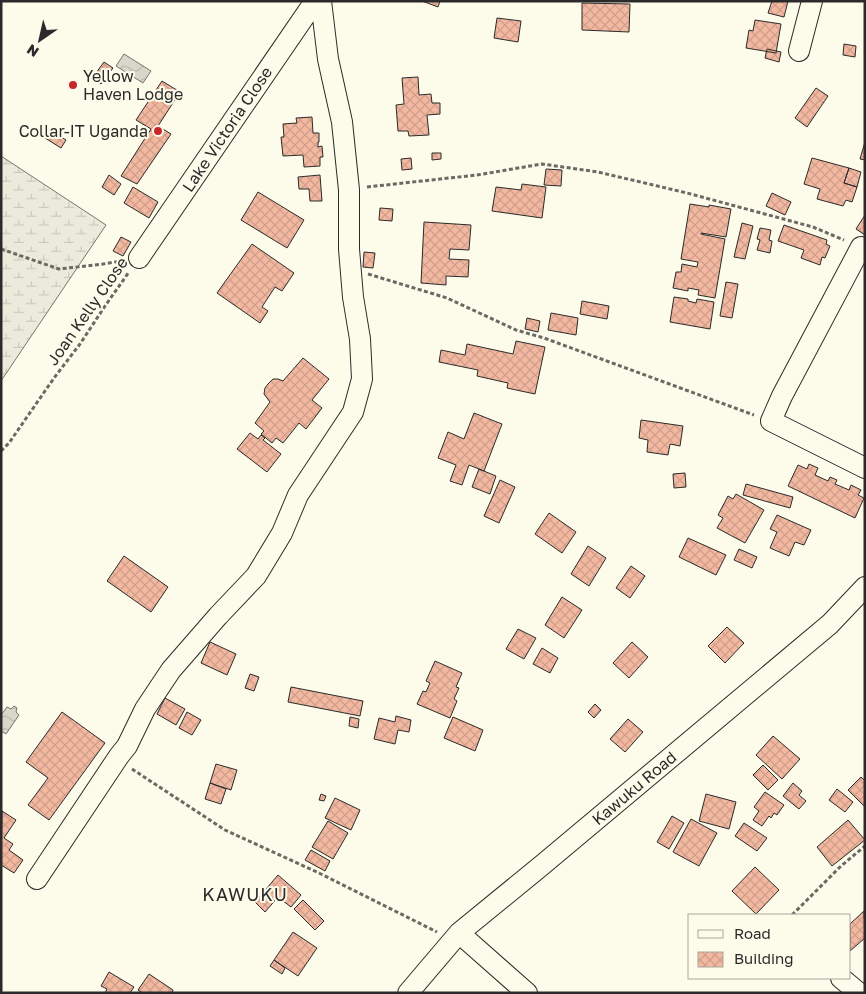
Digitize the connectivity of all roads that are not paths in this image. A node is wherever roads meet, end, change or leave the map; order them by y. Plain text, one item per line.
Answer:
1 (315, 1) edge
2 (321, 1) edge
3 (812, 1) edge
4 (799, 51) dead end
5 (861, 247) road end
6 (139, 258) road end
7 (865, 468) edge
8 (865, 587) edge
9 (37, 879) dead end
10 (456, 937) junction
11 (842, 979) edge
12 (408, 993) edge
13 (527, 993) edge
14 (859, 993) edge

1 - 6 street, Lake Victoria Close
2 - 9 street
3 - 4 street
5 - 7 street
8 - 10 street, Kawuku Road
10 - 12 street, Kawuku Road
10 - 13 street
11 - 14 street

